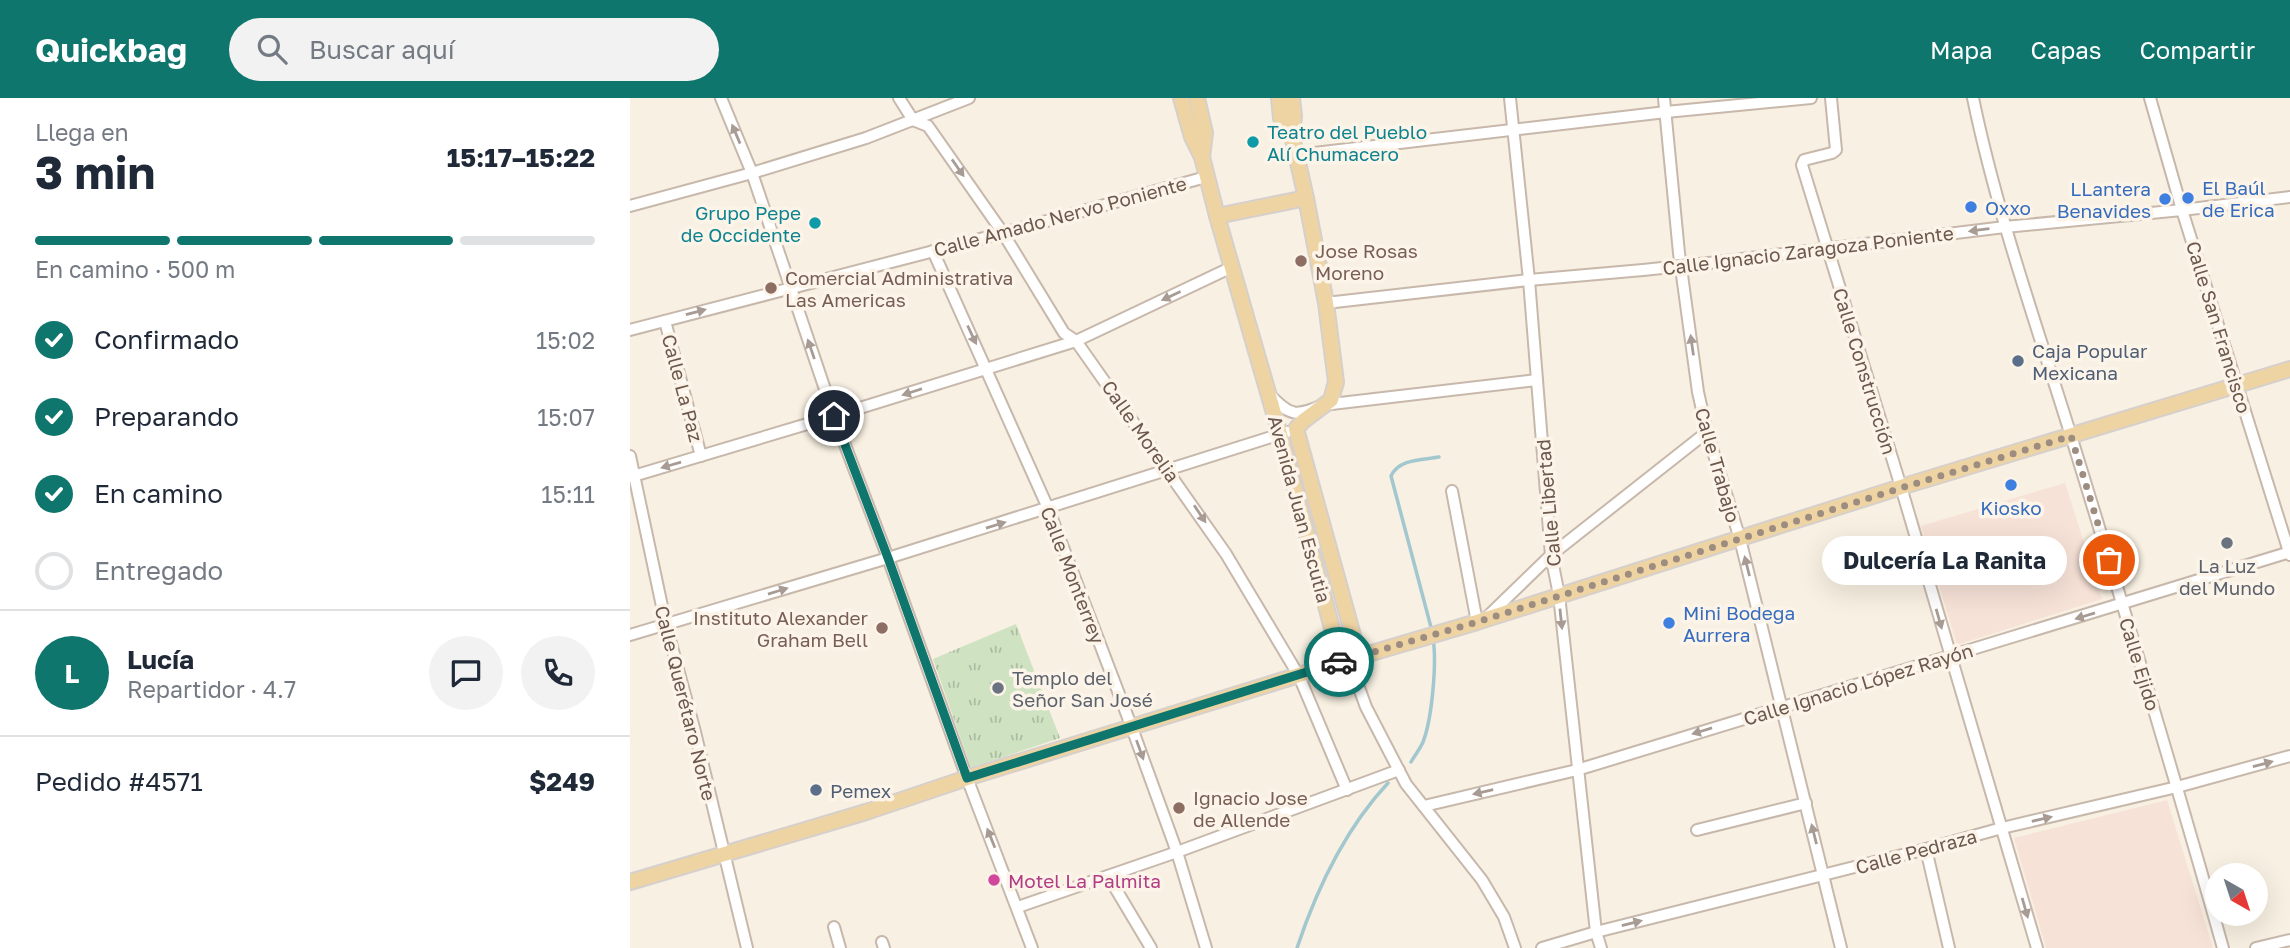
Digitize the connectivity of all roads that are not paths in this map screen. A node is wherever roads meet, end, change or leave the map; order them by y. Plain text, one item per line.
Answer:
1 (720, 98) edge
2 (899, 98) edge
3 (969, 98) edge
4 (1181, 98) edge
5 (1197, 98) edge
6 (1279, 98) edge
7 (1292, 98) edge
8 (1510, 98) edge
9 (1664, 98) edge
10 (1811, 98) edge
11 (1832, 98) edge
12 (1973, 98) edge
13 (2150, 98) edge
14 (1666, 112) junction
15 (913, 120) junction
16 (1513, 129) junction
17 (1292, 136) junction
18 (1297, 155) junction
19 (1202, 157) junction
20 (752, 173) junction
21 (1206, 177) junction
22 (2290, 197) edge
23 (1306, 198) junction
24 (630, 206) edge
25 (2182, 211) junction
26 (1217, 216) junction
27 (2006, 226) junction
28 (1003, 233) junction
29 (1827, 249) junction
30 (933, 251) junction
31 (1232, 267) junction
32 (1529, 280) junction
33 (789, 287) junction
34 (1326, 303) junction
35 (665, 321) junction
36 (630, 330) edge
37 (1076, 341) junction
38 (987, 368) junction
39 (2290, 369) edge
40 (1537, 380) junction
41 (2237, 386) junction
42 (1269, 394) junction
43 (1323, 405) junction
44 (834, 416) junction
45 (1296, 429) junction
46 (1707, 432) junction
47 (1280, 434) junction
48 (2071, 436) junction
49 (630, 456) edge
50 (701, 456) junction
51 (1170, 471) junction
52 (632, 476) edge
53 (1901, 488) junction
54 (1452, 491) dead end
55 (1048, 508) junction
56 (1740, 539) junction
57 (2290, 553) edge
58 (1551, 555) junction
59 (888, 558) junction
60 (1559, 595) junction
61 (2122, 605) junction
62 (1481, 621) junction
63 (666, 625) junction
64 (630, 635) edge
65 (1359, 657) junction
66 (1950, 657) junction
67 (1341, 662) junction
68 (1354, 674) junction
69 (1299, 676) junction
70 (1783, 708) junction
71 (1132, 728) junction
72 (2290, 756) edge
73 (1399, 770) junction
74 (1577, 770) junction
75 (967, 778) junction
76 (2177, 787) junction
77 (1353, 788) junction
78 (1806, 803) junction
79 (1424, 806) junction
80 (2002, 828) junction
81 (1698, 830) dead end
82 (1926, 849) junction
83 (1177, 852) junction
84 (723, 855) junction
85 (1824, 875) junction
86 (1108, 876) junction
87 (630, 882) edge
88 (1018, 907) junction
89 (834, 927) dead end
90 (1596, 932) junction
91 (2290, 940) edge
92 (747, 948) edge
93 (840, 948) edge
94 (1032, 948) edge
95 (1151, 948) edge
96 (1206, 948) edge
97 (1515, 948) edge
98 (1542, 948) edge
99 (1601, 948) edge
100 (1841, 948) edge
101 (1949, 948) edge
102 (2036, 948) edge
103 (2223, 948) edge
104 (2256, 948) edge

20 -> 1 street
2 - 15 street, Calle Morelia
3 - 15 street
4 - 19 main road, Avenida Juan Escutia
5 - 19 main road, Avenida Juan Escutia
6 - 17 main road, Avenida Juan Escutia
7 - 17 main road, Avenida Juan Escutia
8 - 16 street, Calle Libertad
9 - 14 street, Calle Trabajo
10 - 14 street
11 - 29 street, Calle Construcción
12 - 27 street, Calle Ejido
13 - 25 street, Calle San Francisco
14 - 16 street
46 -> 14 street, Calle Trabajo
15 - 20 street
15 -> 28 street, Calle Morelia
16 - 18 street
16 - 32 street, Calle Libertad
17 - 18 main road, Avenida Juan Escutia
18 - 23 main road, Avenida Juan Escutia
19 - 21 main road, Avenida Juan Escutia
20 - 24 street
20 - 33 street
21 - 26 main road, Avenida Juan Escutia
21 - 28 street, Calle Amado Nervo Poniente
22 - 25 street, Calle Ignacio Zaragoza Poniente
23 - 26 main road
23 - 34 main road, Avenida Juan Escutia
25 - 27 street, Calle Ignacio Zaragoza Poniente
25 - 41 street, Calle San Francisco
26 - 31 main road, Avenida Juan Escutia
27 -> 29 street, Calle Ignacio Zaragoza Poniente
27 - 48 street, Calle Ejido
28 - 30 street, Calle Amado Nervo Poniente
28 - 37 street, Calle Morelia
29 - 32 street, Calle Ignacio Zaragoza Poniente, bridge
29 - 53 street, Calle Construcción
30 - 33 street, Calle Amado Nervo Poniente
30 -> 38 street, Calle Monterrey
31 -> 37 street
31 - 42 main road, Avenida Juan Escutia
32 - 34 street, Calle Ignacio Zaragoza Poniente
32 - 40 street, Calle Libertad
35 -> 33 street, Calle Amado Nervo Poniente
44 -> 33 street
34 - 43 main road, Avenida Juan Escutia
35 - 36 street, Calle Amado Nervo Poniente
35 - 50 street, Calle La Paz
37 - 38 street
37 - 51 street, Calle Morelia
38 -> 44 street
38 - 55 street, Calle Monterrey
39 - 41 main road
40 - 43 street
40 - 58 street, Calle Libertad
41 - 48 main road
41 - 57 street, Calle San Francisco
42 - 43 street
42 - 47 main road, Avenida Juan Escutia
43 - 45 main road, Avenida Juan Escutia
44 - 50 street
44 - 59 street
45 - 47 street
45 - 65 main road, Avenida Juan Escutia
46 - 56 street, Calle Trabajo
46 - 58 street
47 - 51 street
47 - 67 main road, Avenida Juan Escutia
48 - 53 main road
48 - 61 street, Calle Ejido
49 - 52 street, Calle Querétaro Norte
50 -> 52 street
51 - 55 street
51 -> 69 street, Calle Morelia
52 - 63 street, Calle Querétaro Norte
53 - 56 main road
53 -> 66 street, Calle Construcción
54 - 62 street
59 -> 55 street
55 - 71 street, Calle Monterrey
56 - 60 main road
70 -> 56 street, Calle Trabajo
57 - 61 street, Calle Ignacio López Rayón
58 - 60 street, Calle Libertad
58 - 62 street
63 -> 59 street
59 - 75 street
60 - 62 main road
60 -> 74 street, Calle Libertad
61 -> 66 street, Calle Ignacio López Rayón
61 - 76 street, Calle Ejido
62 - 65 main road
63 - 64 street
63 - 84 street, Calle Querétaro Norte
65 - 67 main road
65 - 68 street
66 - 70 street, Calle Ignacio López Rayón
66 - 80 street, Calle Construcción
67 - 68 street
67 - 69 main road
68 - 73 street
69 - 71 main road
69 - 77 street, Calle Morelia
70 -> 74 street, Calle Ignacio López Rayón
70 - 78 street, Calle Trabajo
71 - 75 main road
71 -> 83 street, Calle Monterrey
76 -> 72 street, Calle Pedraza
73 - 77 street
73 - 79 street
74 -> 79 street, Calle Ignacio López Rayón
74 - 90 street, Calle Libertad
75 - 84 main road
88 -> 75 street
80 -> 76 street, Calle Pedraza
76 - 103 street, Calle Ejido
77 - 83 street
78 - 81 street
85 -> 78 street, Calle Trabajo
79 - 97 street
80 - 82 street, Calle Pedraza
80 -> 102 street, Calle Construcción
82 - 85 street, Calle Pedraza
82 - 101 street
83 - 86 street
83 - 96 street, Calle Monterrey
84 - 87 main road
84 - 92 street, Calle Querétaro Norte
90 -> 85 street, Calle Pedraza
85 - 100 street, Calle Trabajo
86 - 88 street
86 - 95 street
88 - 94 street
89 - 93 street
90 - 98 street, Calle Pedraza
90 - 99 street, Calle Libertad
91 - 104 street

